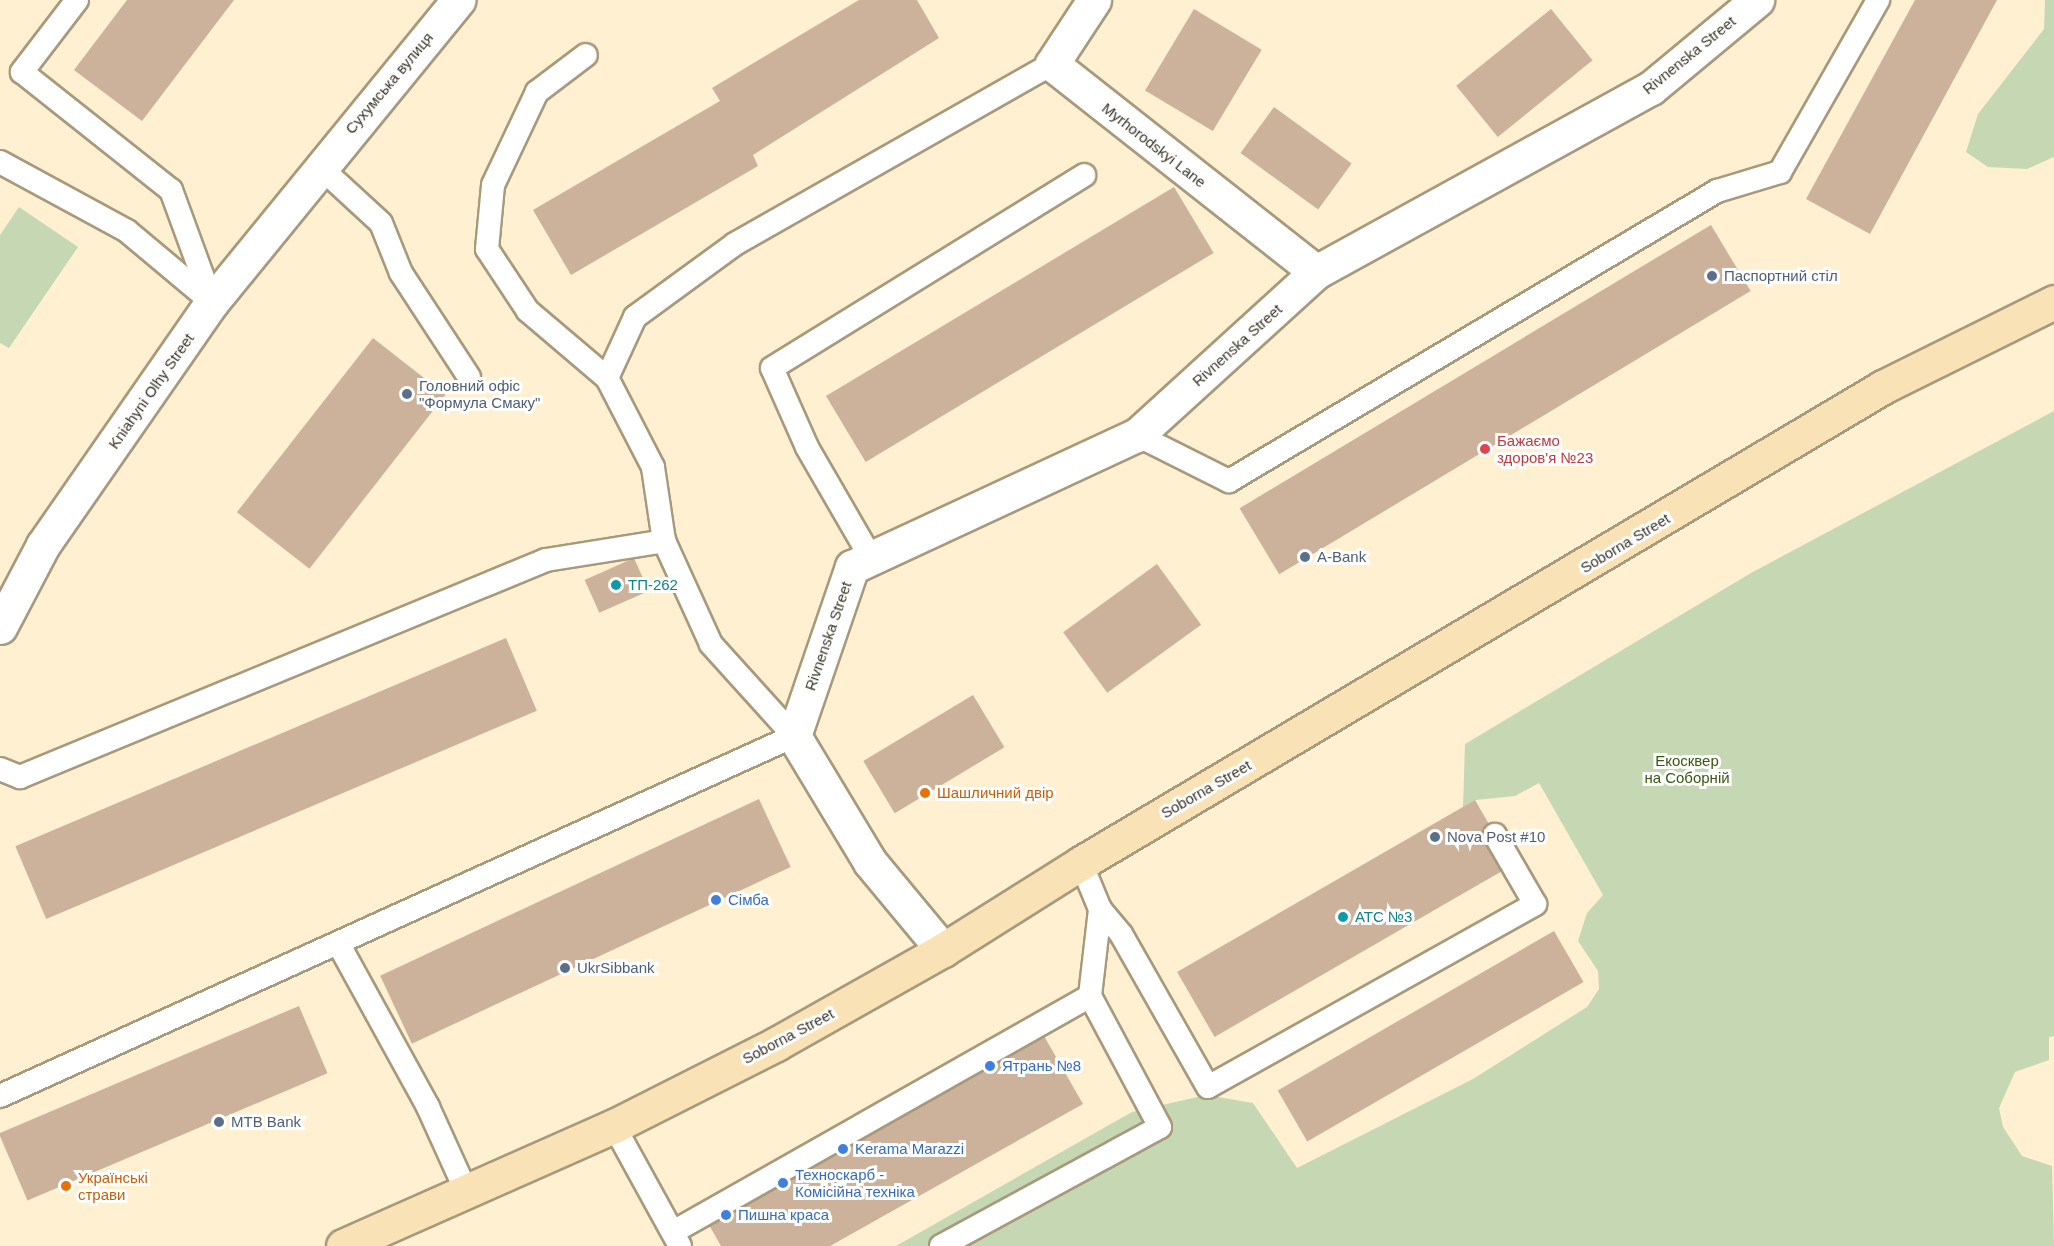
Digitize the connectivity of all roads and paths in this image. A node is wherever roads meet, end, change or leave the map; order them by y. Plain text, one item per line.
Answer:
1 (77, 0) edge
2 (458, 0) edge
3 (1094, 0) edge
4 (1757, 0) edge
5 (1878, 0) edge
6 (586, 55) dead end
7 (1052, 64) junction
8 (1, 163) edge
9 (320, 166) junction
10 (1084, 175) dead end
11 (1316, 272) junction
12 (212, 302) junction
13 (2054, 302) edge
14 (469, 377) dead end
15 (608, 378) junction
16 (1137, 435) junction
17 (664, 541) junction
18 (871, 558) junction
19 (0, 627) edge
20 (794, 736) junction
21 (0, 769) edge
22 (1495, 835) dead end
23 (1081, 863) junction
24 (1100, 909) junction
25 (338, 943) junction
26 (944, 950) junction
27 (1090, 996) junction
28 (0, 1096) edge
29 (614, 1126) junction
30 (466, 1193) junction
31 (677, 1239) edge
32 (343, 1246) edge
33 (941, 1246) edge

1 - 12 lane
2 - 9 street, Сухумська вулиця
3 - 7 street
4 - 11 street, Rivnenska Street
5 - 16 lane
6 - 15 lane
7 - 11 street, Myrhorodskyi Lane
7 - 15 lane
8 - 12 lane
9 - 12 street, Kniahyni Olhy Street
9 - 14 lane
10 - 18 lane
11 - 16 street, Rivnenska Street
12 - 19 street, Kniahyni Olhy Street
13 - 23 main road, Soborna Street
15 - 17 lane
16 - 18 street, Rivnenska Street
17 - 20 lane
17 - 21 lane
18 - 20 street, Rivnenska Street
20 - 25 lane
20 - 26 street
22 - 24 lane
23 - 24 lane
23 - 26 main road, Soborna Street
24 - 27 lane
25 - 28 lane
25 - 30 lane
26 - 29 main road, Soborna Street
27 - 31 lane
27 - 33 lane
29 - 30 main road, Soborna Street
29 - 31 lane
30 - 32 main road, Soborna Street

